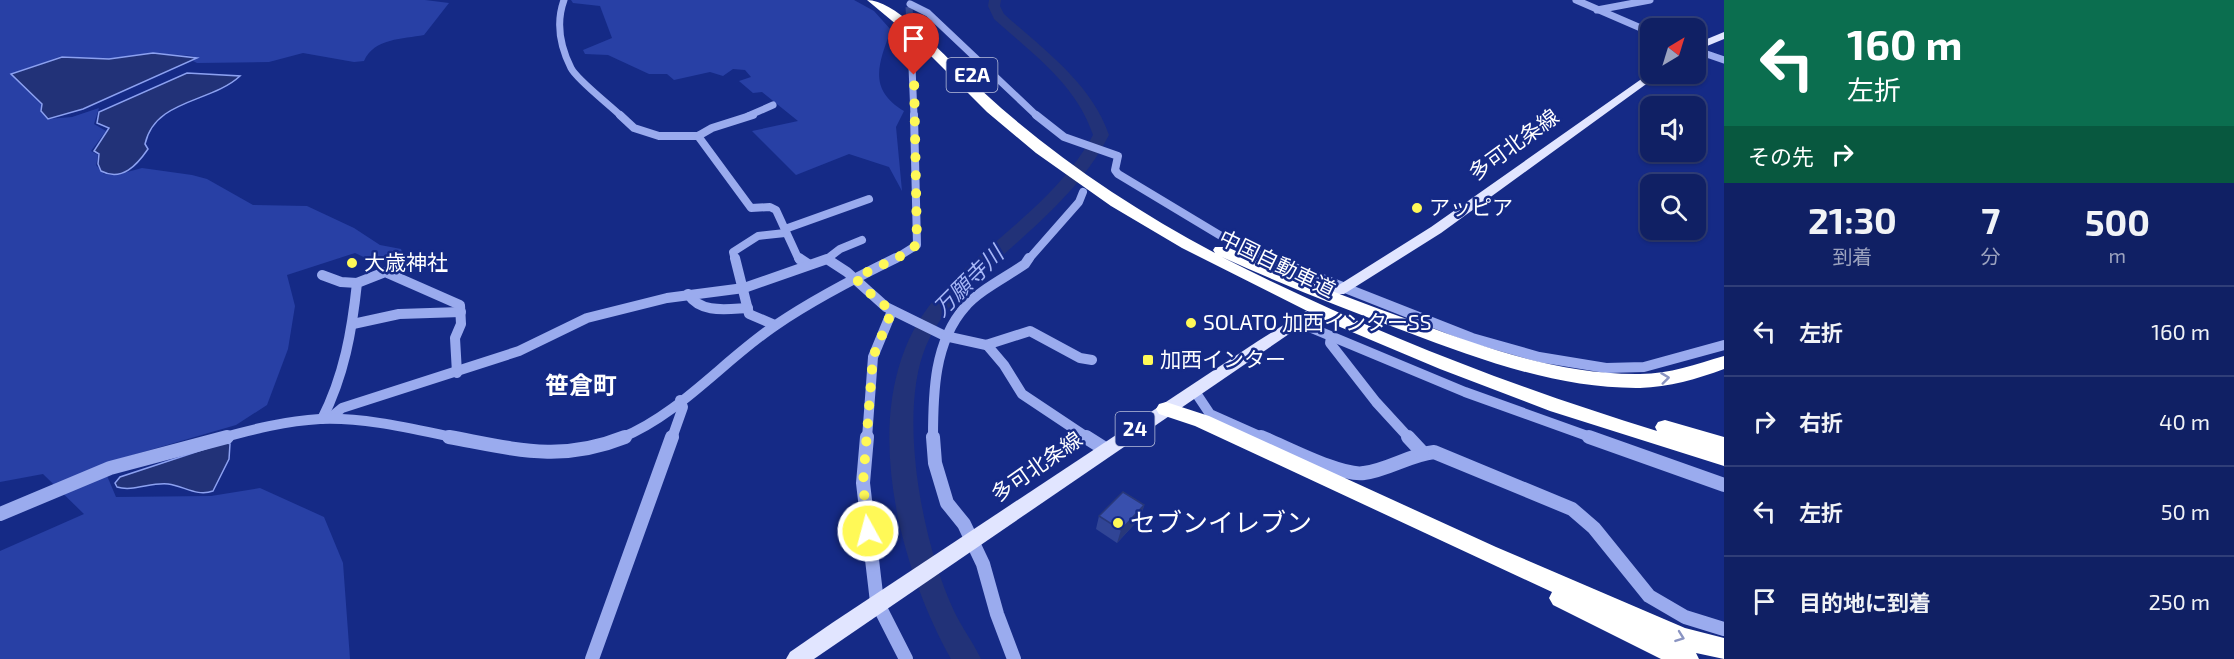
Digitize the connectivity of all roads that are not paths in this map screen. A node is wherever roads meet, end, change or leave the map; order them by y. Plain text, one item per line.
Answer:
1 (564, 0) edge
2 (872, 0) edge
3 (886, 0) edge
4 (1576, 0) edge
5 (1650, 0) edge
6 (910, 4) edge
7 (1596, 10) junction
8 (1640, 28) edge
9 (1724, 35) edge
10 (911, 42) tunnel mouth
11 (1706, 44) edge
12 (1706, 53) edge
13 (1724, 60) edge
14 (1641, 84) edge
15 (773, 105) dead end
16 (698, 136) junction
17 (1053, 154) junction
18 (1092, 187) junction
19 (869, 199) dead end
20 (785, 231) junction
21 (1192, 236) junction
22 (862, 240) dead end
23 (827, 259) junction
24 (808, 264) junction
25 (322, 275) dead end
26 (855, 278) junction
27 (357, 283) junction
28 (744, 288) junction
29 (1342, 289) junction
30 (688, 294) junction
31 (749, 311) junction
32 (461, 312) junction
33 (897, 313) junction
34 (704, 315) dead end
35 (1302, 319) joint
36 (353, 324) junction
37 (775, 325) junction
38 (944, 335) junction
39 (1331, 337) junction
40 (987, 345) junction
41 (1724, 345) edge
42 (1092, 360) dead end
43 (1724, 362) edge
44 (457, 373) junction
45 (1194, 390) junction
46 (680, 400) junction
47 (1166, 408) junction
48 (326, 418) junction
49 (1597, 418) junction
50 (1724, 445) edge
51 (1106, 449) junction
52 (1422, 452) junction
53 (1724, 458) edge
54 (1724, 467) edge
55 (1724, 485) edge
56 (0, 514) edge
57 (969, 543) junction
58 (883, 598) junction
59 (1724, 629) edge
60 (1724, 649) edge
61 (592, 659) edge
62 (797, 659) edge
63 (906, 659) edge
64 (1014, 659) edge
65 (1686, 659) edge

1 - 16 street
2 - 17 highway, 中国自動車道 / E2A
3 - 17 highway, 中国自動車道 / E2A
4 - 7 street
5 - 7 street
6 - 29 street
7 - 8 street
9 - 11 main road
10 - 26 street
12 - 13 street
14 - 29 main road, 多可北条線
15 - 16 street
16 - 20 street
17 - 18 highway, 中国自動車道 / E2A
18 - 21 highway, 中国自動車道 / E2A
18 - 38 street
18 - 49 highway, 中国自動車道 / E2A
19 - 20 street
20 - 24 street
20 - 28 street
21 -> 43 highway
21 - 50 highway, 中国自動車道 / E2A
22 - 23 street
23 - 24 street
23 - 26 street
24 - 28 street
25 - 27 street
26 - 33 street
26 - 37 street
27 - 32 street
27 - 36 street
28 - 30 street
28 - 31 street
29 - 41 street
30 - 31 street
30 - 44 street
31 - 34 street
31 - 37 street
32 - 36 street
32 - 44 street
33 - 38 street
33 - 58 street
35 - 39 street
35 - 45 main road, 多可北条線 / 24
36 - 48 street
37 - 46 street
38 - 40 street
38 - 57 street
39 - 52 street
39 - 55 street
40 - 42 street
40 - 51 street
44 - 48 street
45 - 47 main road, 多可北条線 / 24
45 - 52 street
46 - 48 street
46 - 61 street
47 - 51 main road, 多可北条線 / 24
47 -> 60 highway
47 - 65 highway
48 - 56 street
49 - 53 highway, 中国自動車道 / E2A
49 - 54 highway
51 - 57 main road, 多可北条線 / 24
52 - 59 street
57 - 58 main road, 多可北条線 / 24
57 - 64 street
58 - 62 main road, 多可北条線 / 24
58 - 63 street

